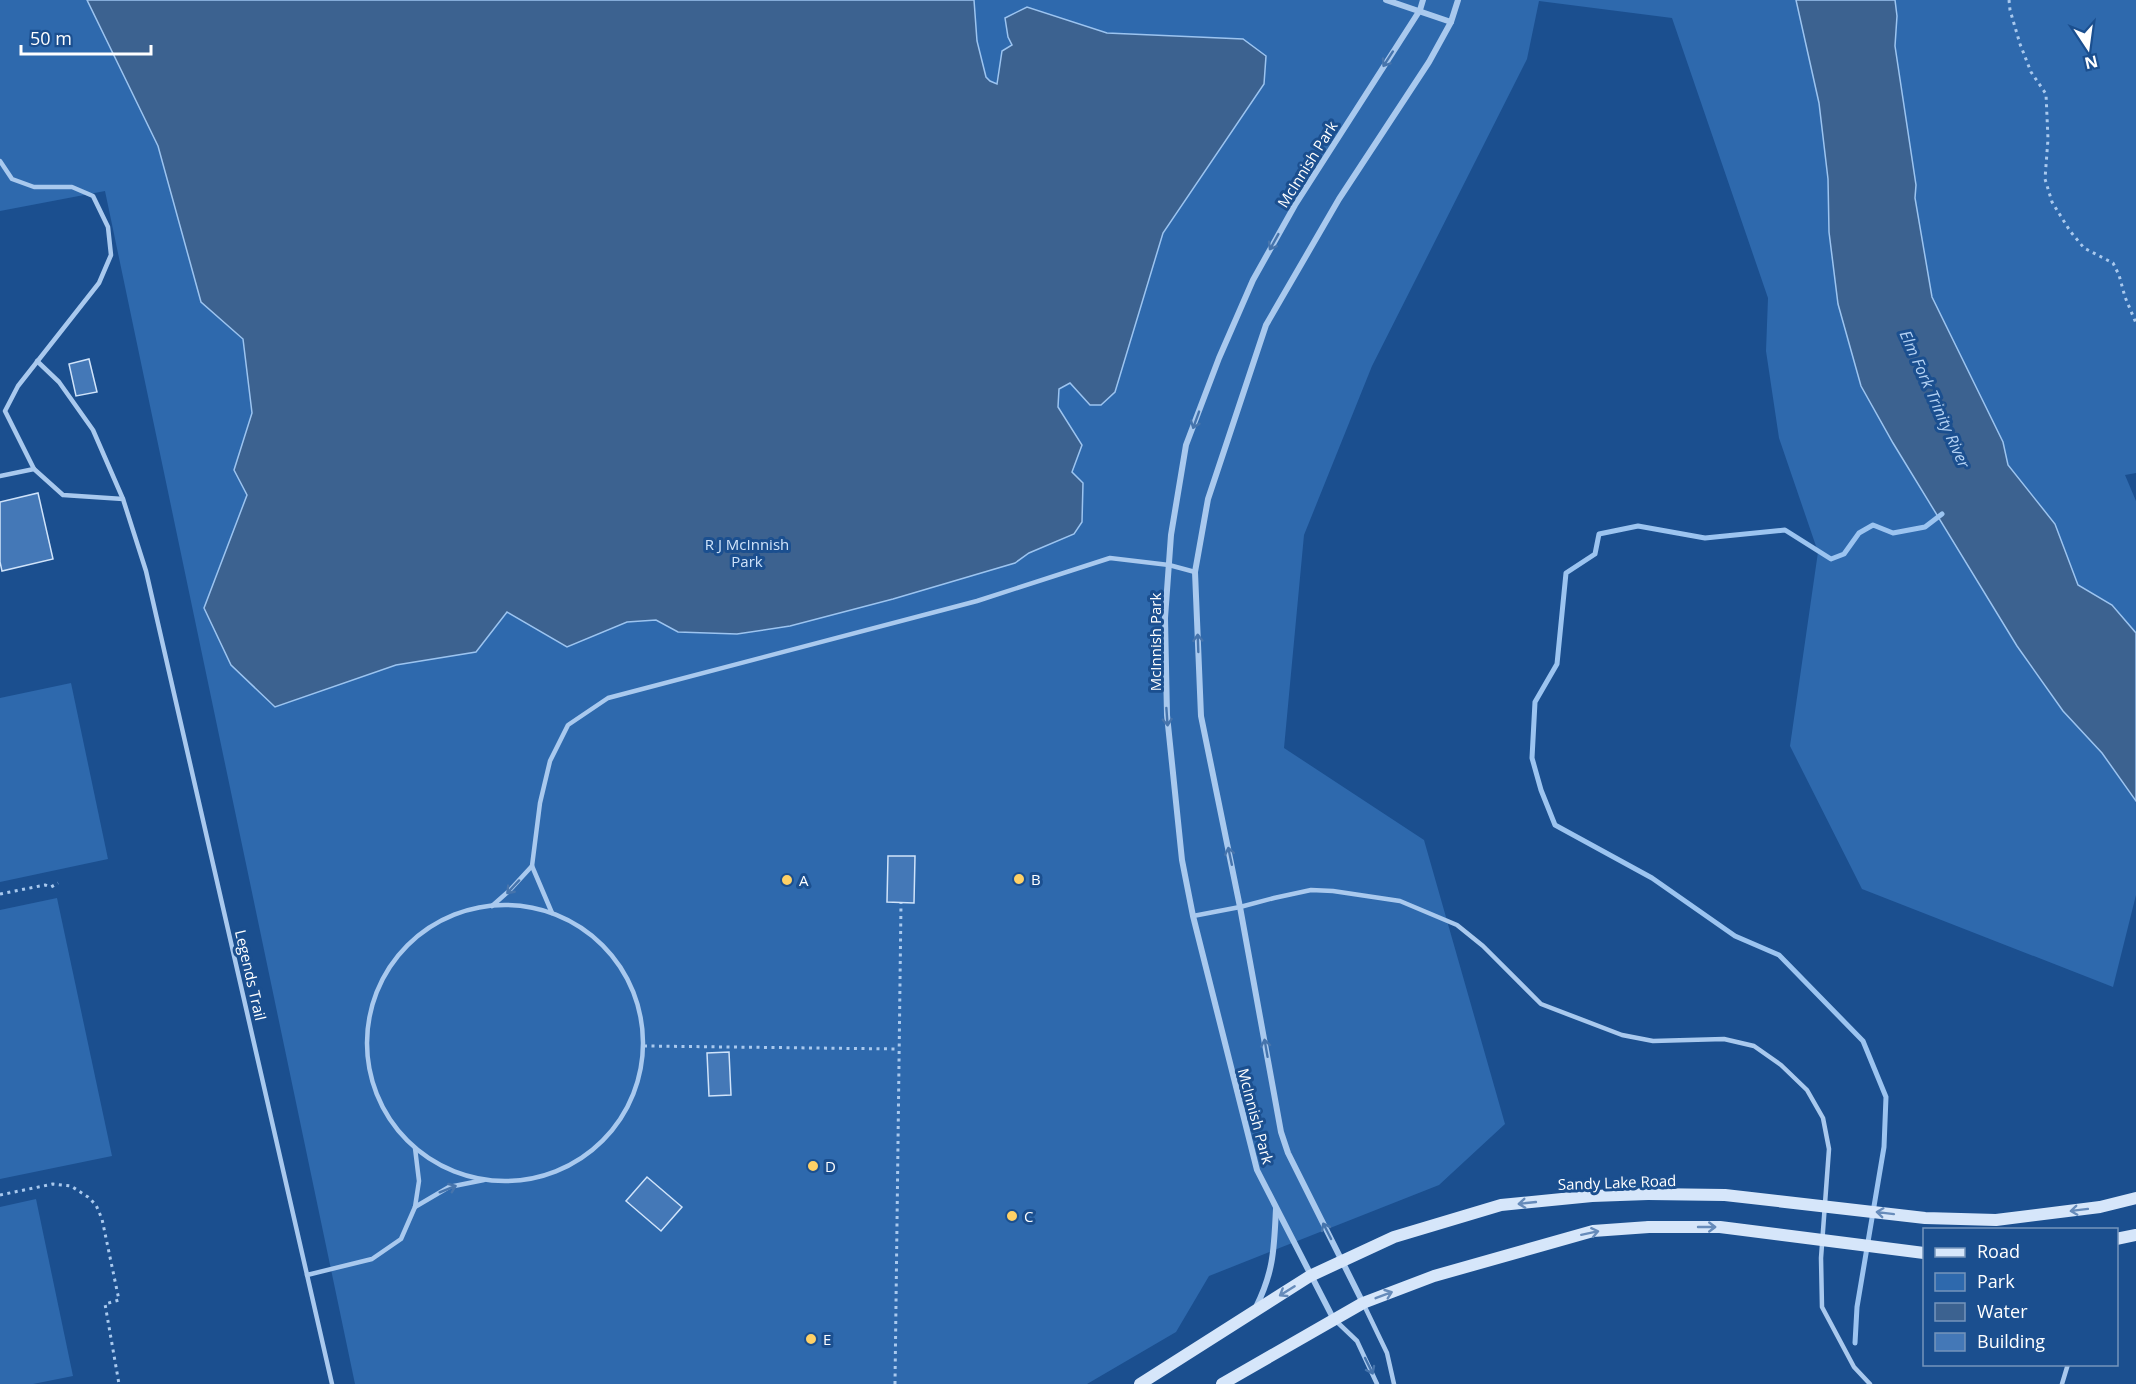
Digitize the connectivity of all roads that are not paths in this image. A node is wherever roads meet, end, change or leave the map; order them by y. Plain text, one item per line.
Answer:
1 (1386, 0) edge
2 (1423, 0) edge
3 (1458, 0) edge
4 (1420, 10) junction
5 (1451, 22) junction
6 (0, 161) edge
7 (37, 361) junction
8 (34, 469) junction
9 (0, 476) edge
10 (123, 499) junction
11 (1169, 566) junction
12 (1195, 572) junction
13 (531, 866) junction
14 (492, 906) junction
15 (1240, 908) junction
16 (552, 913) junction
17 (1193, 916) junction
18 (415, 1148) junction
19 (485, 1180) junction
20 (2136, 1198) edge
21 (415, 1207) junction
22 (1276, 1209) junction
23 (2136, 1235) edge
24 (2118, 1239) edge
25 (1923, 1253) edge
26 (1342, 1261) junction
27 (307, 1275) junction
28 (1310, 1276) junction
29 (1363, 1302) junction
30 (1254, 1312) junction
31 (1333, 1318) junction
32 (2068, 1366) edge
33 (332, 1384) edge
34 (1140, 1384) edge
35 (1222, 1384) edge
36 (1377, 1384) edge
37 (1394, 1384) edge
38 (1870, 1384) edge
39 (2062, 1384) edge

1 - 4 street
2 - 4 street, McInnish Park
3 - 5 street, McInnish Park
4 - 5 street
4 -> 11 street, McInnish Park
5 - 12 street, McInnish Park
6 - 7 lane
7 - 8 lane
7 - 10 lane, Legends Trail
8 - 9 lane
8 - 10 lane
10 - 27 lane, Legends Trail
11 - 12 lane
11 - 13 lane
11 -> 17 street, McInnish Park
15 -> 12 street, McInnish Park
13 -> 14 lane
13 - 16 lane
14 - 16 lane
14 - 18 lane
15 - 17 lane
26 -> 15 street, McInnish Park
15 - 38 lane
16 - 19 lane
17 - 22 street, McInnish Park
18 - 19 lane
18 - 21 lane
21 -> 19 lane
20 -> 26 main road, Sandy Lake Road, bridge
21 - 27 lane
22 - 28 street, McInnish Park
22 - 30 street
23 - 24 main road
29 -> 25 main road, bridge
26 - 28 main road, Sandy Lake Road
26 - 29 street, McInnish Park
27 - 33 lane, Legends Trail
28 -> 30 main road, Sandy Lake Road
28 - 31 street, McInnish Park
29 - 31 main road
29 - 37 lane
30 - 34 main road, Sandy Lake Road
31 - 35 main road
31 -> 36 lane
32 - 39 lane

